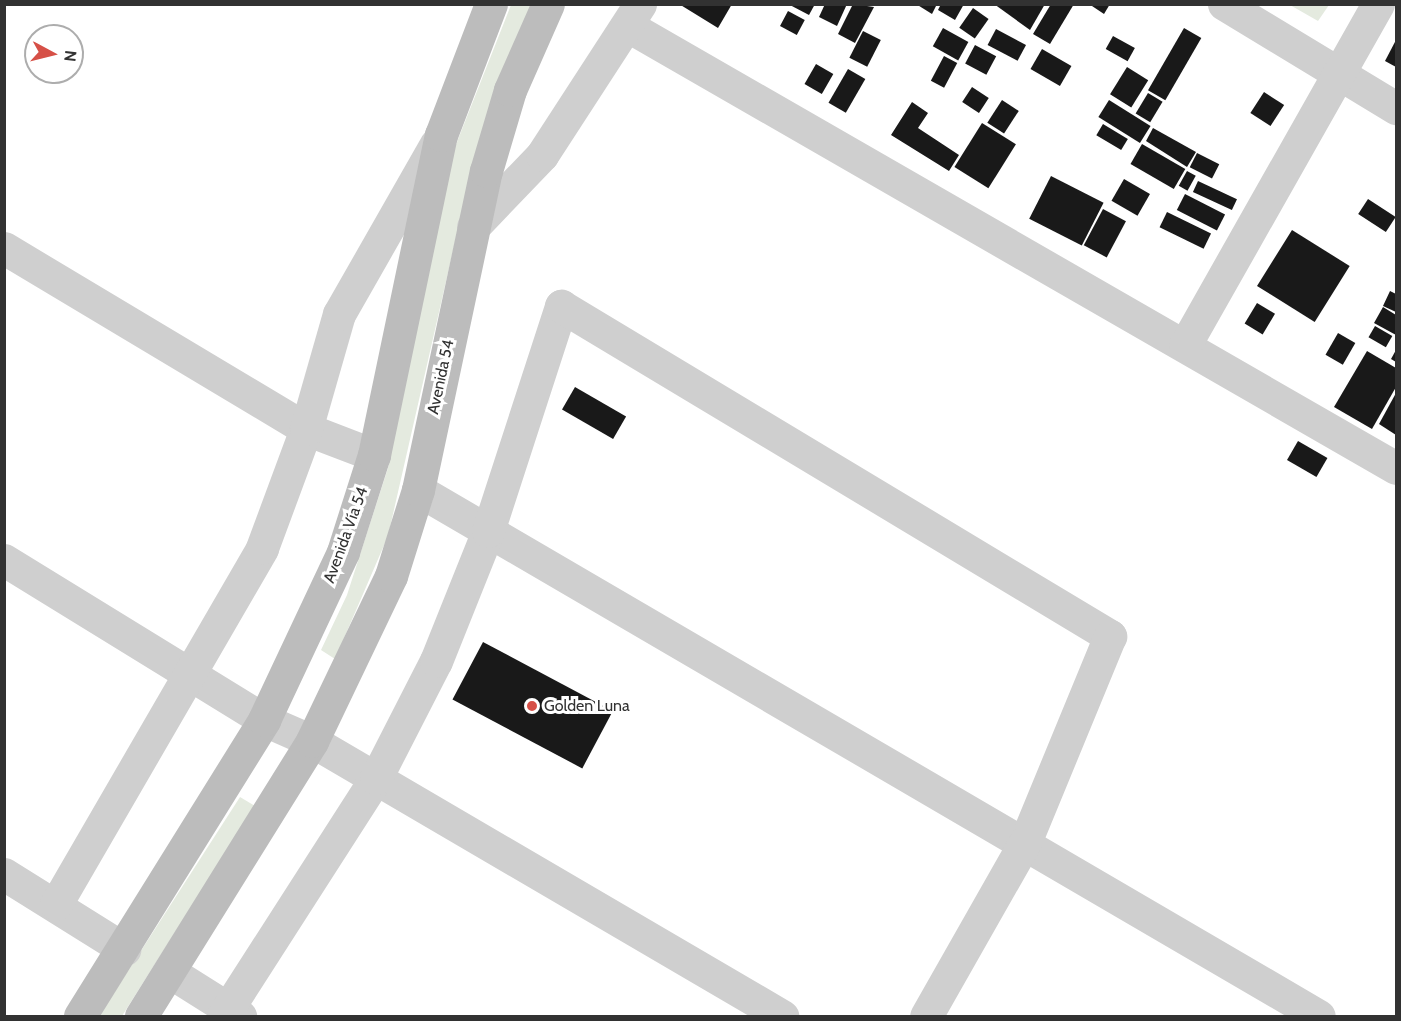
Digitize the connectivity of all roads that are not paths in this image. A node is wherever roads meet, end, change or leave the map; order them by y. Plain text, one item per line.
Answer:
1 (491, 4) edge
2 (548, 4) edge
3 (1224, 4) edge
4 (1378, 4) edge
5 (634, 15) edge
6 (1339, 70) junction
7 (1396, 108) edge
8 (441, 135) junction
9 (473, 227) junction
10 (4, 248) edge
11 (1185, 345) junction
12 (306, 429) junction
13 (374, 456) junction
14 (1396, 468) edge
15 (418, 490) junction
16 (488, 531) junction
17 (4, 560) edge
18 (190, 672) junction
19 (264, 720) junction
20 (312, 741) junction
21 (376, 778) junction
22 (1025, 842) junction
23 (4, 873) edge
24 (56, 904) junction
25 (124, 950) junction
26 (170, 972) junction
27 (230, 1014) edge
28 (80, 1017) edge
29 (141, 1017) edge
30 (782, 1017) edge
31 (926, 1017) edge
32 (1319, 1017) edge

1 - 8 main road, Avenida Vía 54
2 - 9 main road, Avenida 54
3 - 6 street
4 - 6 street
5 - 9 street
5 - 11 street
6 - 7 street
6 - 11 street
8 - 12 street
8 - 13 main road, Avenida Vía 54
9 - 15 main road, Avenida 54
10 - 12 street
11 - 14 street
12 - 13 street
12 - 18 street
13 - 19 main road, Avenida Vía 54
15 - 16 street
15 - 20 main road, Avenida 54
16 - 21 street
16 - 22 street
16 - 22 street
17 - 18 street
18 - 19 street
18 - 24 street
19 - 20 street
19 - 25 main road, Avenida Vía 54
20 - 21 street
20 - 26 main road
21 - 27 street
21 - 30 street
22 - 31 street
22 - 32 street
23 - 24 street
24 - 25 street
25 - 28 main road, Avenida Vía 54
26 - 27 street
26 - 29 main road

